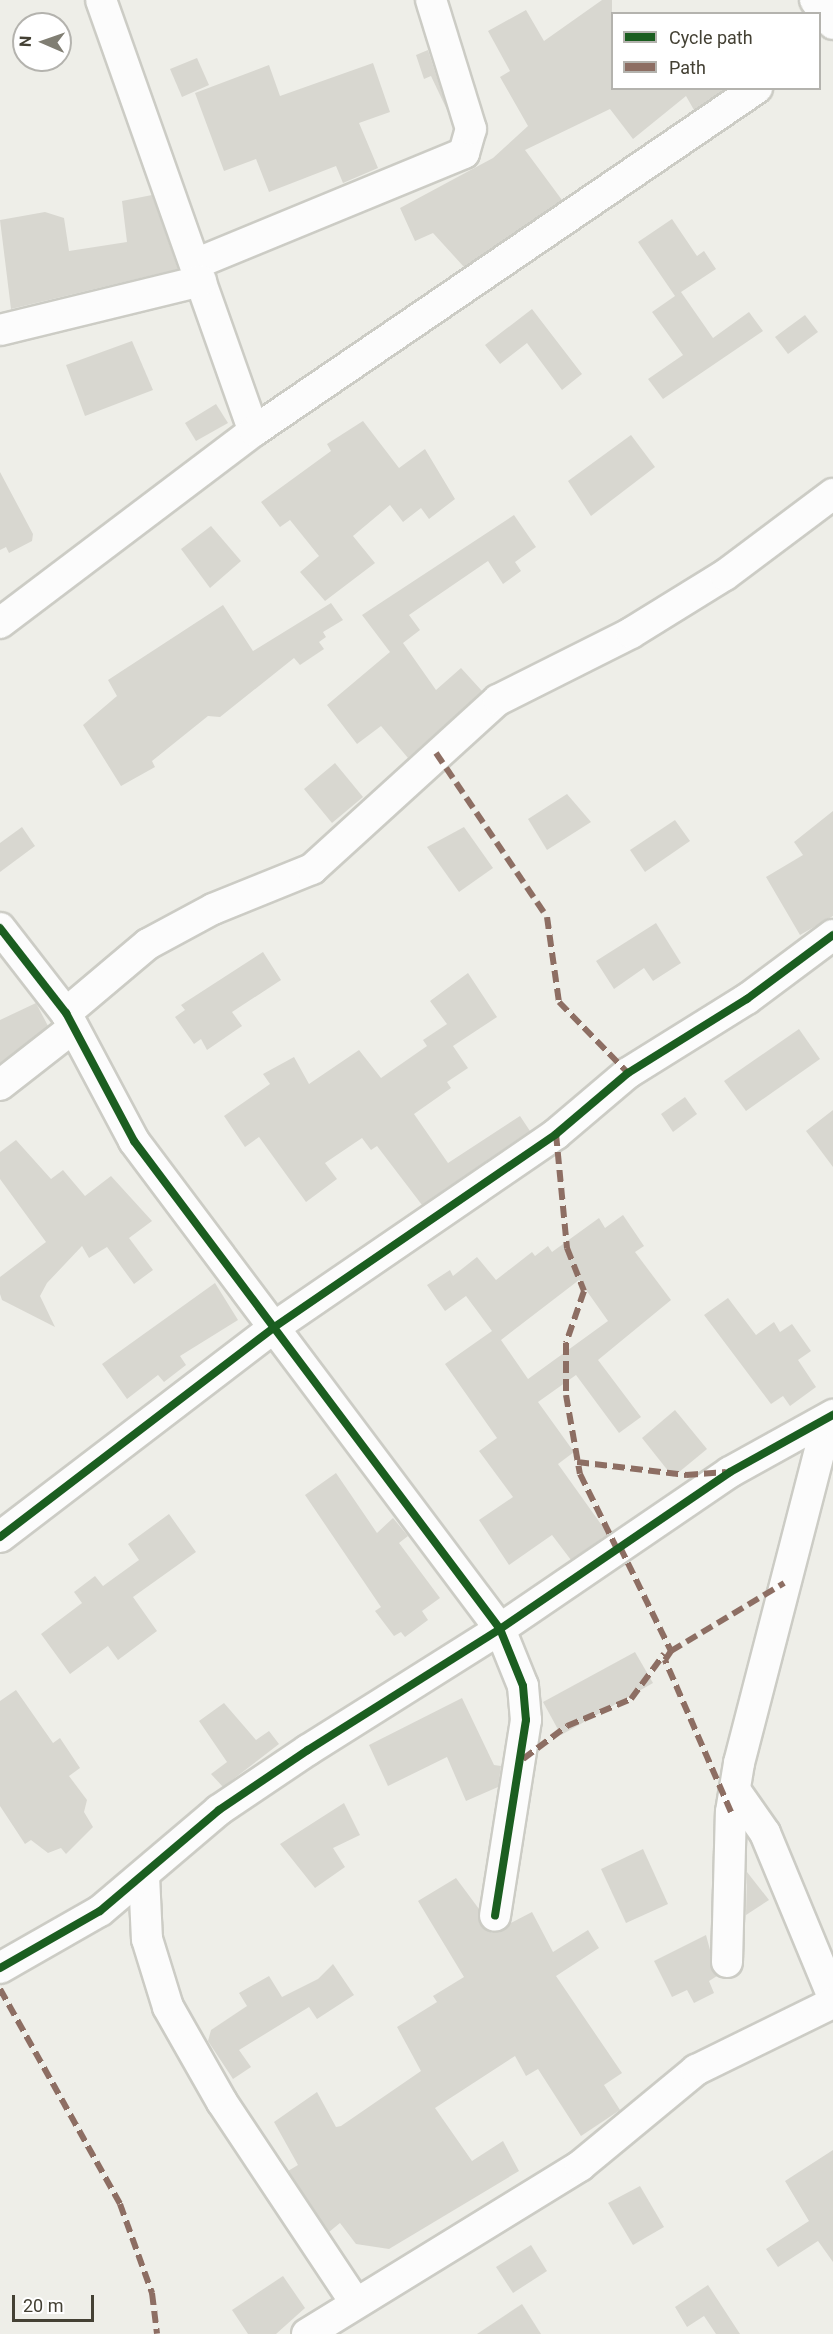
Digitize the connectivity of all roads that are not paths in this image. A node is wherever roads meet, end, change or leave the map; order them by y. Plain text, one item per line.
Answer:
1 (101, 0) edge
2 (431, 0) edge
3 (816, 0) edge
4 (833, 24) edge
5 (754, 90) edge
6 (198, 272) junction
7 (0, 330) edge
8 (254, 431) junction
9 (833, 494) edge
10 (0, 623) edge
11 (0, 928) edge
12 (833, 935) edge
13 (69, 1021) junction
14 (0, 1085) edge
15 (273, 1328) junction
16 (831, 1417) edge
17 (0, 1536) edge
18 (500, 1629) junction
19 (735, 1790) junction
20 (144, 1876) junction
21 (495, 1916) dead end
22 (727, 1962) dead end
23 (0, 1968) edge
24 (833, 1997) edge
25 (833, 2003) edge
26 (354, 2301) junction
27 (307, 2334) edge

1 - 6 street
2 - 6 street
3 - 4 street
5 - 8 street
6 - 7 street
6 - 8 street
8 - 10 street
9 - 13 street
11 - 13 street
12 - 15 street
13 - 14 street
13 - 15 street
15 - 17 street
15 - 18 street
16 - 18 street
16 - 19 street
18 - 20 street
18 - 21 street
19 - 22 street
19 - 24 street
20 - 23 street
20 - 26 street
25 - 26 street
26 - 27 street

